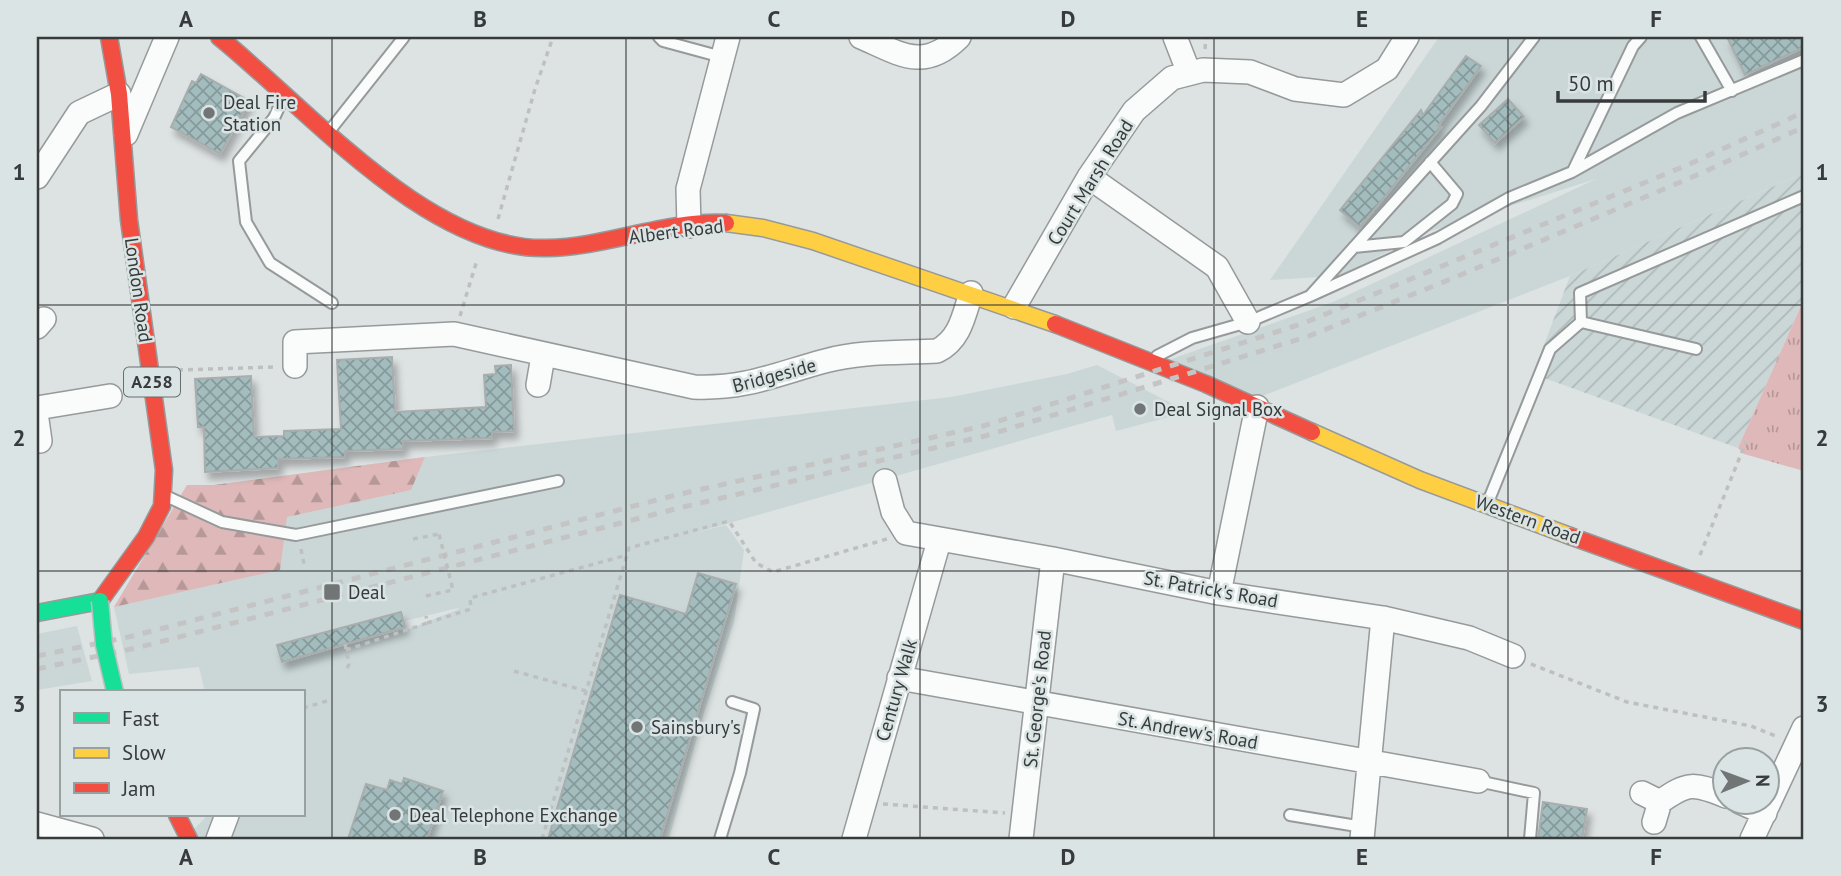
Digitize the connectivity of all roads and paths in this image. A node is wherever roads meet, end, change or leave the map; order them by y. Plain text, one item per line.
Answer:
1 (109, 37) edge
2 (167, 37) edge
3 (219, 37) edge
4 (404, 37) edge
5 (553, 37) edge
6 (659, 37) edge
7 (861, 37) edge
8 (958, 37) edge
9 (1175, 37) edge
10 (1407, 37) edge
11 (1535, 37) edge
12 (1641, 37) edge
13 (1701, 37) edge
14 (725, 47) edge
15 (1804, 60) edge
16 (1189, 74) junction
17 (1732, 90) junction
18 (286, 93) junction
19 (119, 94) junction
20 (330, 131) junction
21 (121, 145) junction
22 (1430, 162) junction
23 (1572, 172) junction
24 (37, 177) edge
25 (1089, 177) junction
26 (1804, 196) edge
27 (689, 226) junction
28 (487, 239) junction
29 (1354, 247) junction
30 (971, 293) junction
31 (1310, 296) junction
32 (332, 303) dead end
33 (1014, 307) junction
34 (1248, 322) junction
35 (1581, 322) junction
36 (454, 334) junction
37 (1696, 349) dead end
38 (543, 356) junction
39 (1149, 361) junction
40 (295, 366) joint
41 (150, 371) junction
42 (538, 385) dead end
43 (110, 396) dead end
44 (1257, 407) junction
45 (37, 408) edge
46 (1746, 442) dead end
47 (558, 481) dead end
48 (885, 481) dead end
49 (162, 495) junction
50 (1487, 505) junction
51 (906, 533) junction
52 (413, 539) dead end
53 (939, 541) junction
54 (301, 547) dead end
55 (627, 555) junction
56 (1053, 559) junction
57 (304, 564) dead end
58 (1691, 576) junction
59 (1219, 593) junction
60 (426, 596) dead end
61 (100, 601) junction
62 (37, 613) edge
63 (426, 616) dead end
64 (1383, 618) junction
65 (1804, 621) edge
66 (427, 623) junction
67 (1513, 656) joint
68 (346, 670) dead end
69 (514, 671) dead end
70 (899, 678) junction
71 (114, 690) edge
72 (586, 691) junction
73 (327, 701) dead end
74 (732, 702) dead end
75 (1036, 703) junction
76 (304, 708) edge
77 (1800, 745) edge
78 (1370, 763) junction
79 (1478, 780) joint
80 (1782, 780) edge
81 (1712, 790) edge
82 (864, 803) junction
83 (1652, 805) dead end
84 (1024, 815) junction
85 (1290, 815) dead end
86 (178, 816) edge
87 (227, 816) edge
88 (1764, 816) edge
89 (37, 824) edge
90 (1363, 833) edge
91 (92, 839) edge
92 (189, 839) edge
93 (218, 839) edge
94 (542, 839) edge
95 (720, 839) edge
96 (854, 839) edge
97 (1021, 839) edge
98 (1531, 839) edge
99 (1752, 839) edge

1 - 19 street, London Road / A258
2 - 21 street
3 - 18 street, Albert Road
4 - 20 lane
5 - 28 path
6 - 14 lane
7 - 8 street
9 - 16 street
10 - 16 street, Court Marsh Road
11 - 22 lane
12 - 23 lane
13 - 17 lane
14 - 27 street
15 - 17 lane
16 - 25 street, Court Marsh Road
17 - 23 lane
18 - 20 street, Albert Road
18 - 32 lane
19 - 21 street, London Road / A258
19 - 24 street
20 - 28 street, Albert Road
21 - 41 street, London Road / A258
22 - 29 lane
22 - 29 lane
23 - 31 lane
25 - 33 street, Court Marsh Road
25 - 34 street
26 - 35 lane
27 - 28 street, Albert Road
27 - 30 street, Albert Road
28 - 36 path
29 - 31 lane
30 - 33 street, Albert Road
30 - 38 street, Bridgeside
31 - 34 lane
33 - 39 street, Albert Road
34 - 39 lane
35 - 37 lane
35 - 50 lane
36 - 38 street, Bridgeside
36 - 40 street, Bridgeside
38 - 42 street
39 - 44 street, Albert Road
40 - 41 path
41 - 49 street, London Road / A258
43 - 45 street
44 - 50 street, Western Road
44 - 59 street
46 - 58 path
47 - 49 lane
48 - 51 street
49 - 61 street, London Road / A258
50 - 58 street, Western Road
51 - 53 street, St. Patrick's Road
51 - 55 path
52 - 60 path, bridge
53 - 56 street, St. Patrick's Road
53 - 70 street, Century Walk
54 - 57 path
55 - 66 path
55 - 72 path
56 - 59 street, St. Patrick's Road
56 - 75 street, St. George's Road
58 - 65 street, Western Road
59 - 64 street, St. Patrick's Road
61 - 62 street
61 - 71 street, bridge
63 - 66 path
64 - 67 street, St. Patrick's Road
64 - 78 street
66 - 68 path
67 - 77 path
69 - 72 path
70 - 75 street, St. Andrew's Road
70 - 82 street, Century Walk
72 - 94 path
73 - 76 path
74 - 95 lane
75 - 78 street, St. Andrew's Road
75 - 84 street, St. George's Road
77 - 80 street
78 - 79 street, St. Andrew's Road
78 - 90 street
79 - 98 lane
81 - 83 street
82 - 84 path
82 - 96 street, Century Walk
84 - 97 street, St. George's Road
85 - 90 lane
86 - 92 street
87 - 93 street
88 - 99 street
89 - 91 street

